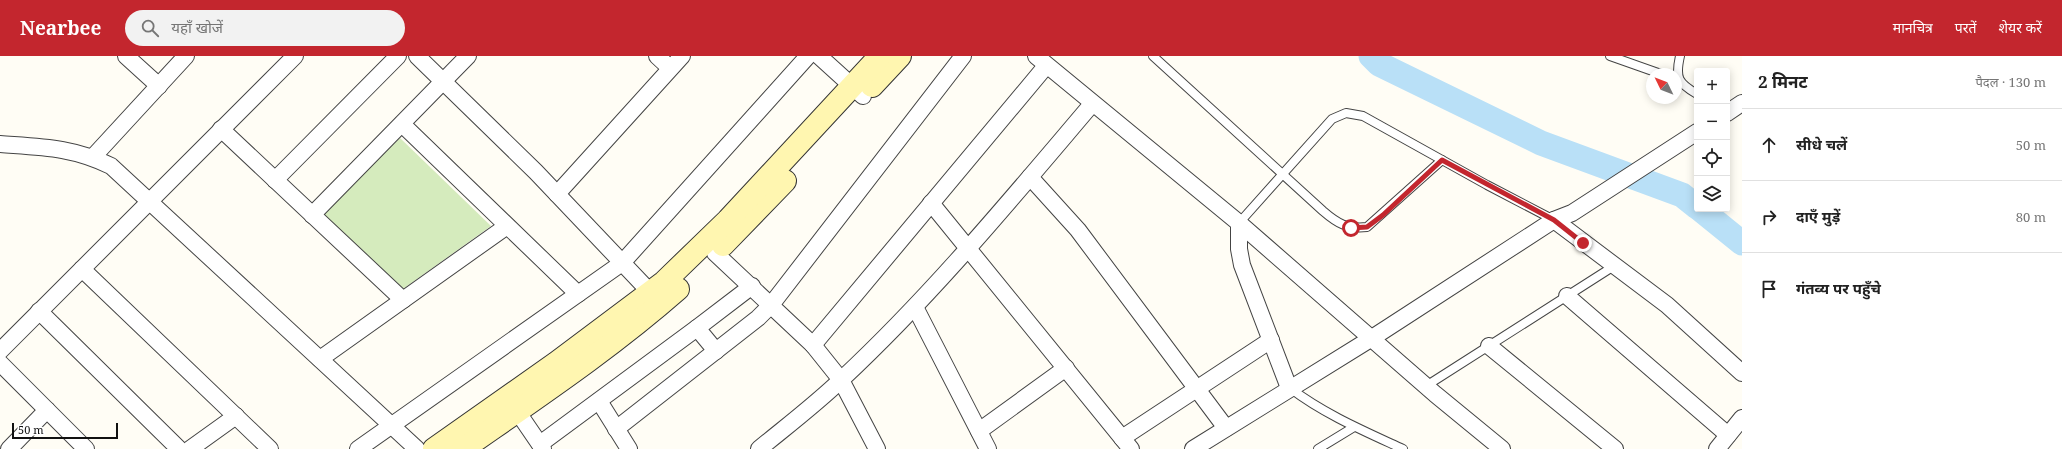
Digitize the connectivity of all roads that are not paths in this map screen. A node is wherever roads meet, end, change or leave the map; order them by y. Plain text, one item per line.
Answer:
1 (126, 56) edge
2 (186, 56) edge
3 (295, 56) edge
4 (398, 56) edge
5 (417, 56) edge
6 (468, 56) edge
7 (657, 56) edge
8 (682, 56) edge
9 (808, 56) edge
10 (819, 56) edge
11 (880, 56) edge
12 (900, 56) edge
13 (963, 56) edge
14 (1153, 56) edge
15 (1610, 56) edge
16 (1680, 56) edge
17 (1041, 61) edge
18 (670, 68) junction
19 (1678, 68) edge
20 (1646, 69) edge
21 (443, 82) junction
22 (1682, 84) edge
23 (159, 86) junction
24 (858, 91) junction
25 (1694, 92) edge
26 (1742, 103) edge
27 (1092, 104) junction
28 (1730, 110) edge
29 (402, 124) junction
30 (221, 129) junction
31 (1694, 134) edge
32 (0, 144) edge
33 (93, 157) junction
34 (1442, 160) junction
35 (1281, 174) junction
36 (1030, 177) junction
37 (275, 180) junction
38 (557, 194) junction
39 (149, 201) junction
40 (931, 203) junction
41 (312, 215) junction
42 (1554, 220) junction
43 (1239, 223) junction
44 (507, 226) junction
45 (970, 248) junction
46 (716, 253) junction
47 (622, 263) junction
48 (1614, 266) junction
49 (82, 269) junction
50 (752, 286) junction
51 (651, 292) junction
52 (578, 294) junction
53 (1567, 296) junction
54 (403, 300) junction
55 (771, 305) junction
56 (915, 307) junction
57 (40, 311) junction
58 (697, 328) junction
59 (1372, 338) junction
60 (1271, 340) junction
61 (813, 344) junction
62 (1489, 346) junction
63 (0, 351) edge
64 (716, 351) junction
65 (320, 359) junction
66 (0, 363) edge
67 (1066, 368) junction
68 (1742, 373) edge
69 (841, 380) junction
70 (1426, 386) junction
71 (1196, 388) junction
72 (1290, 388) junction
73 (599, 401) junction
74 (47, 410) junction
75 (517, 411) junction
76 (236, 416) junction
77 (1742, 418) edge
78 (392, 425) junction
79 (1354, 427) junction
80 (1226, 428) junction
81 (616, 429) junction
82 (979, 431) junction
83 (1728, 435) junction
84 (1126, 443) edge
85 (542, 447) edge
86 (11, 448) edge
87 (86, 449) edge
88 (179, 449) edge
89 (190, 449) edge
90 (270, 449) edge
91 (358, 449) edge
92 (417, 449) edge
93 (434, 449) edge
94 (463, 449) edge
95 (629, 449) edge
96 (759, 449) edge
97 (877, 449) edge
98 (988, 449) edge
99 (1193, 449) edge
100 (1318, 449) edge
101 (1403, 449) edge
102 (1502, 449) edge
103 (1615, 449) edge
104 (1717, 449) edge

1 - 23 street
2 - 23 street
3 - 30 street
4 - 37 street
5 - 21 street
6 - 21 street
7 - 18 street
8 - 18 street
9 - 47 street
10 - 24 street
11 - 24 street
12 - 24 street
13 - 55 street
14 - 35 lane
15 - 20 lane
16 - 19 lane
17 - 27 street
17 - 40 street
18 - 38 street
21 - 29 street
21 - 38 street
22 - 25 lane
23 - 33 street
24 - 46 street
24 - 51 street
26 - 28 street
27 - 36 street
27 - 43 street
29 - 41 street
29 - 44 street
30 - 37 street
30 - 39 street
31 - 42 street
32 - 33 street
33 - 39 street
34 - 35 lane
34 - 35 lane
34 - 42 lane
35 - 43 lane
36 - 45 street
36 - 71 street
37 - 41 street
38 - 47 street
39 - 49 street
39 - 65 street
40 - 45 street
40 - 61 street
41 - 54 street
42 - 48 street
42 - 59 street
43 - 59 street
43 - 60 street
44 - 52 street
44 - 54 street
45 - 56 street
45 - 67 street
46 - 50 street
46 - 75 street
47 - 51 street
47 - 52 street
48 - 53 lane
48 - 68 street
49 - 57 street
49 - 76 street
50 - 55 street
50 - 58 street
51 - 93 street
52 - 78 street
53 - 62 lane
53 - 83 street
54 - 65 street
55 - 61 street
55 - 64 street
56 - 69 street
56 - 82 street
57 - 63 street
57 - 88 street
58 - 64 street
58 - 73 street
59 - 70 street
59 - 72 street
60 - 71 street
60 - 72 street
61 - 69 street
62 - 70 lane
62 - 103 street
64 - 81 street
65 - 78 street
66 - 74 street
67 - 82 street
67 - 84 street
69 - 96 street
69 - 97 street
70 - 102 street
71 - 80 street
71 - 84 street
72 - 79 lane
72 - 80 street
73 - 81 street
73 - 85 street
74 - 86 street
74 - 87 street
75 - 85 street
75 - 94 street
76 - 89 street
76 - 90 street
77 - 83 street
78 - 91 street
78 - 92 street
79 - 100 lane
79 - 101 lane
80 - 99 street
81 - 95 street
82 - 98 street
83 - 104 street

